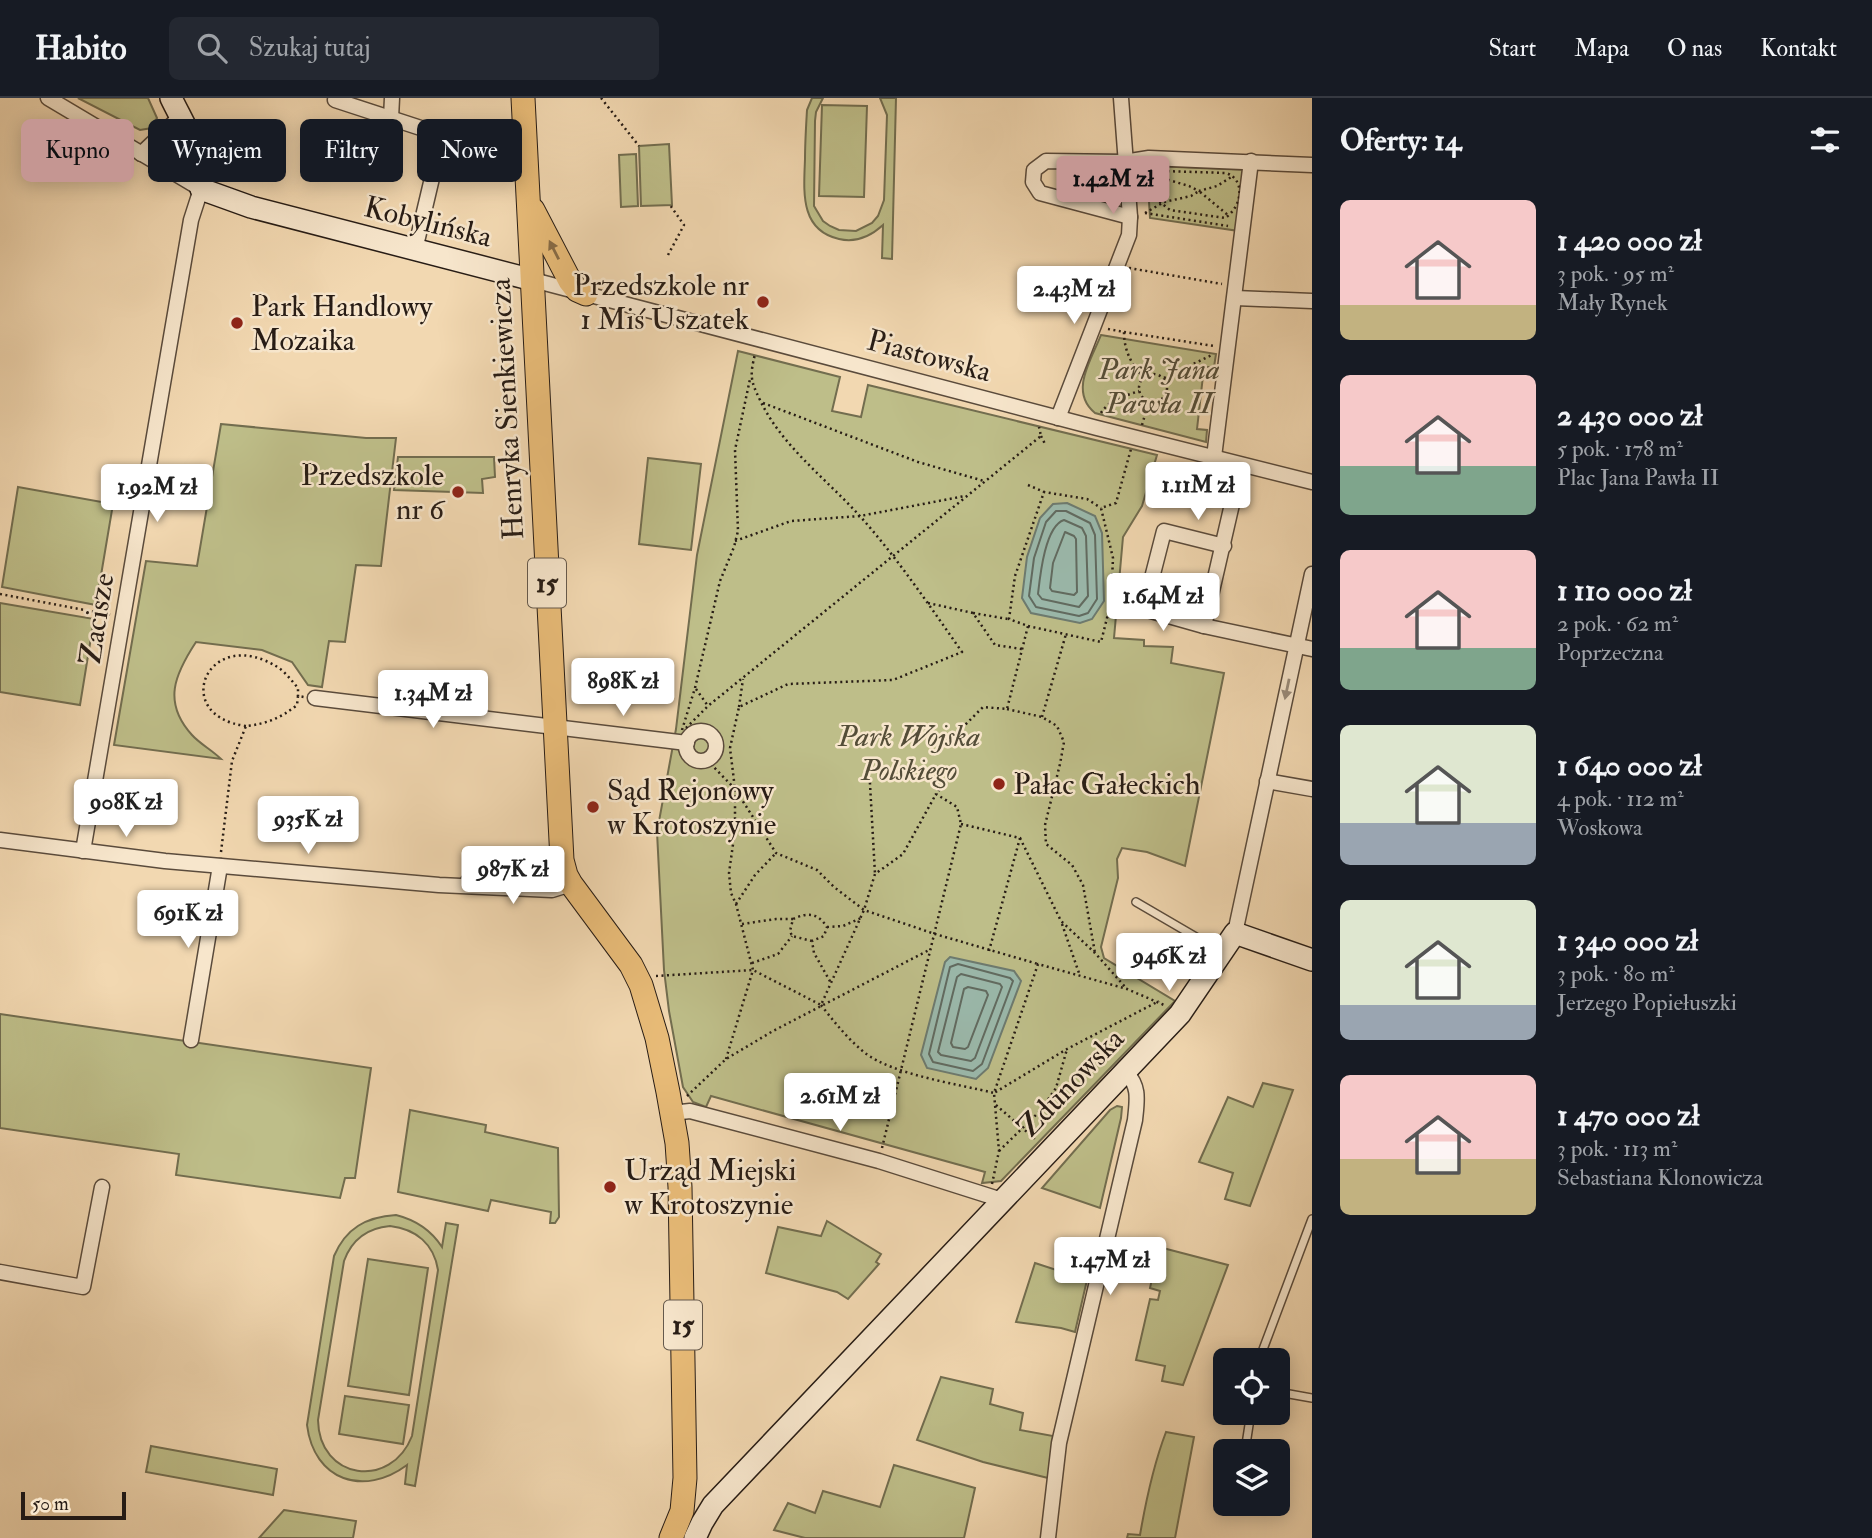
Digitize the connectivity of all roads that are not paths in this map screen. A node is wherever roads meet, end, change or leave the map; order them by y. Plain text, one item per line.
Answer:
1 (48, 98) edge
2 (392, 98) edge
3 (523, 98) edge
4 (1121, 98) edge
5 (335, 100) dead end
6 (176, 108) edge
7 (391, 118) junction
8 (141, 154) junction
9 (1124, 155) junction
10 (1312, 165) edge
11 (1250, 168) junction
12 (201, 189) junction
13 (528, 199) junction
14 (1130, 216) junction
15 (415, 250) junction
16 (533, 280) junction
17 (1235, 292) junction
18 (586, 294) junction
19 (1312, 301) edge
20 (1058, 418) junction
21 (1214, 457) junction
22 (1241, 465) junction
23 (1312, 482) edge
24 (1224, 546) junction
25 (1312, 574) edge
26 (1204, 626) junction
27 (1297, 645) junction
28 (1312, 649) edge
29 (315, 698) road end
30 (554, 727) junction
31 (687, 743) junction
32 (1267, 781) junction
33 (1312, 789) edge
34 (0, 840) edge
35 (83, 851) junction
36 (562, 860) junction
37 (220, 861) junction
38 (571, 884) junction
39 (449, 885) junction
40 (1136, 902) dead end
41 (1235, 933) junction
42 (1222, 952) junction
43 (1312, 960) edge
44 (191, 1040) dead end
45 (1126, 1072) junction
46 (680, 1105) junction
47 (102, 1187) dead end
48 (997, 1192) junction
49 (1312, 1219) edge
50 (0, 1272) edge
51 (1264, 1348) edge
52 (1290, 1394) edge
53 (1312, 1398) edge
54 (671, 1537) edge
55 (695, 1538) edge
56 (1048, 1538) edge

1 - 8 street
2 - 7 street
3 - 13 main road, Henryka Sienkiewicza / 15
4 - 9 street
5 - 7 street
6 - 8 street
6 - 12 street
7 - 15 street
8 - 12 street
9 - 11 street
9 - 14 street
9 - 14 street
10 - 11 street
11 - 17 street
12 - 15 street, Kobylińska
12 - 35 street, Zacisze
13 - 16 main road, Henryka Sienkiewicza / 15
18 -> 13 main road
14 - 20 street
15 - 16 street, Kobylińska
16 - 18 street, Piastowska
16 - 30 main road, Henryka Sienkiewicza / 15
17 - 19 street
17 - 21 street
18 - 20 street, Piastowska
20 - 21 street, Piastowska
21 - 22 street, Piastowska
22 - 23 street, Piastowska
22 - 24 street
24 - 26 street
24 - 26 street
25 - 27 street, Zdunowska
26 - 27 street
27 - 28 street
27 -> 32 street, Zdunowska
29 - 30 street
30 - 31 street
30 - 36 main road, Henryka Sienkiewicza / 15
31 - 31 street
32 - 33 street
32 - 41 street, Zdunowska
34 - 35 street
35 - 37 street
36 - 38 main road, Henryka Sienkiewicza / 15
36 - 39 street
37 - 39 street
37 - 44 street
38 - 39 street
38 - 46 main road, 15
40 - 42 lane
41 - 42 street, Zdunowska
41 - 43 street
42 - 45 street, Zdunowska
45 - 48 street, Zdunowska
45 - 56 street
46 - 48 street
46 - 54 main road, 15
47 - 50 street
48 - 55 street, Zdunowska
49 - 51 lane
52 - 53 lane

